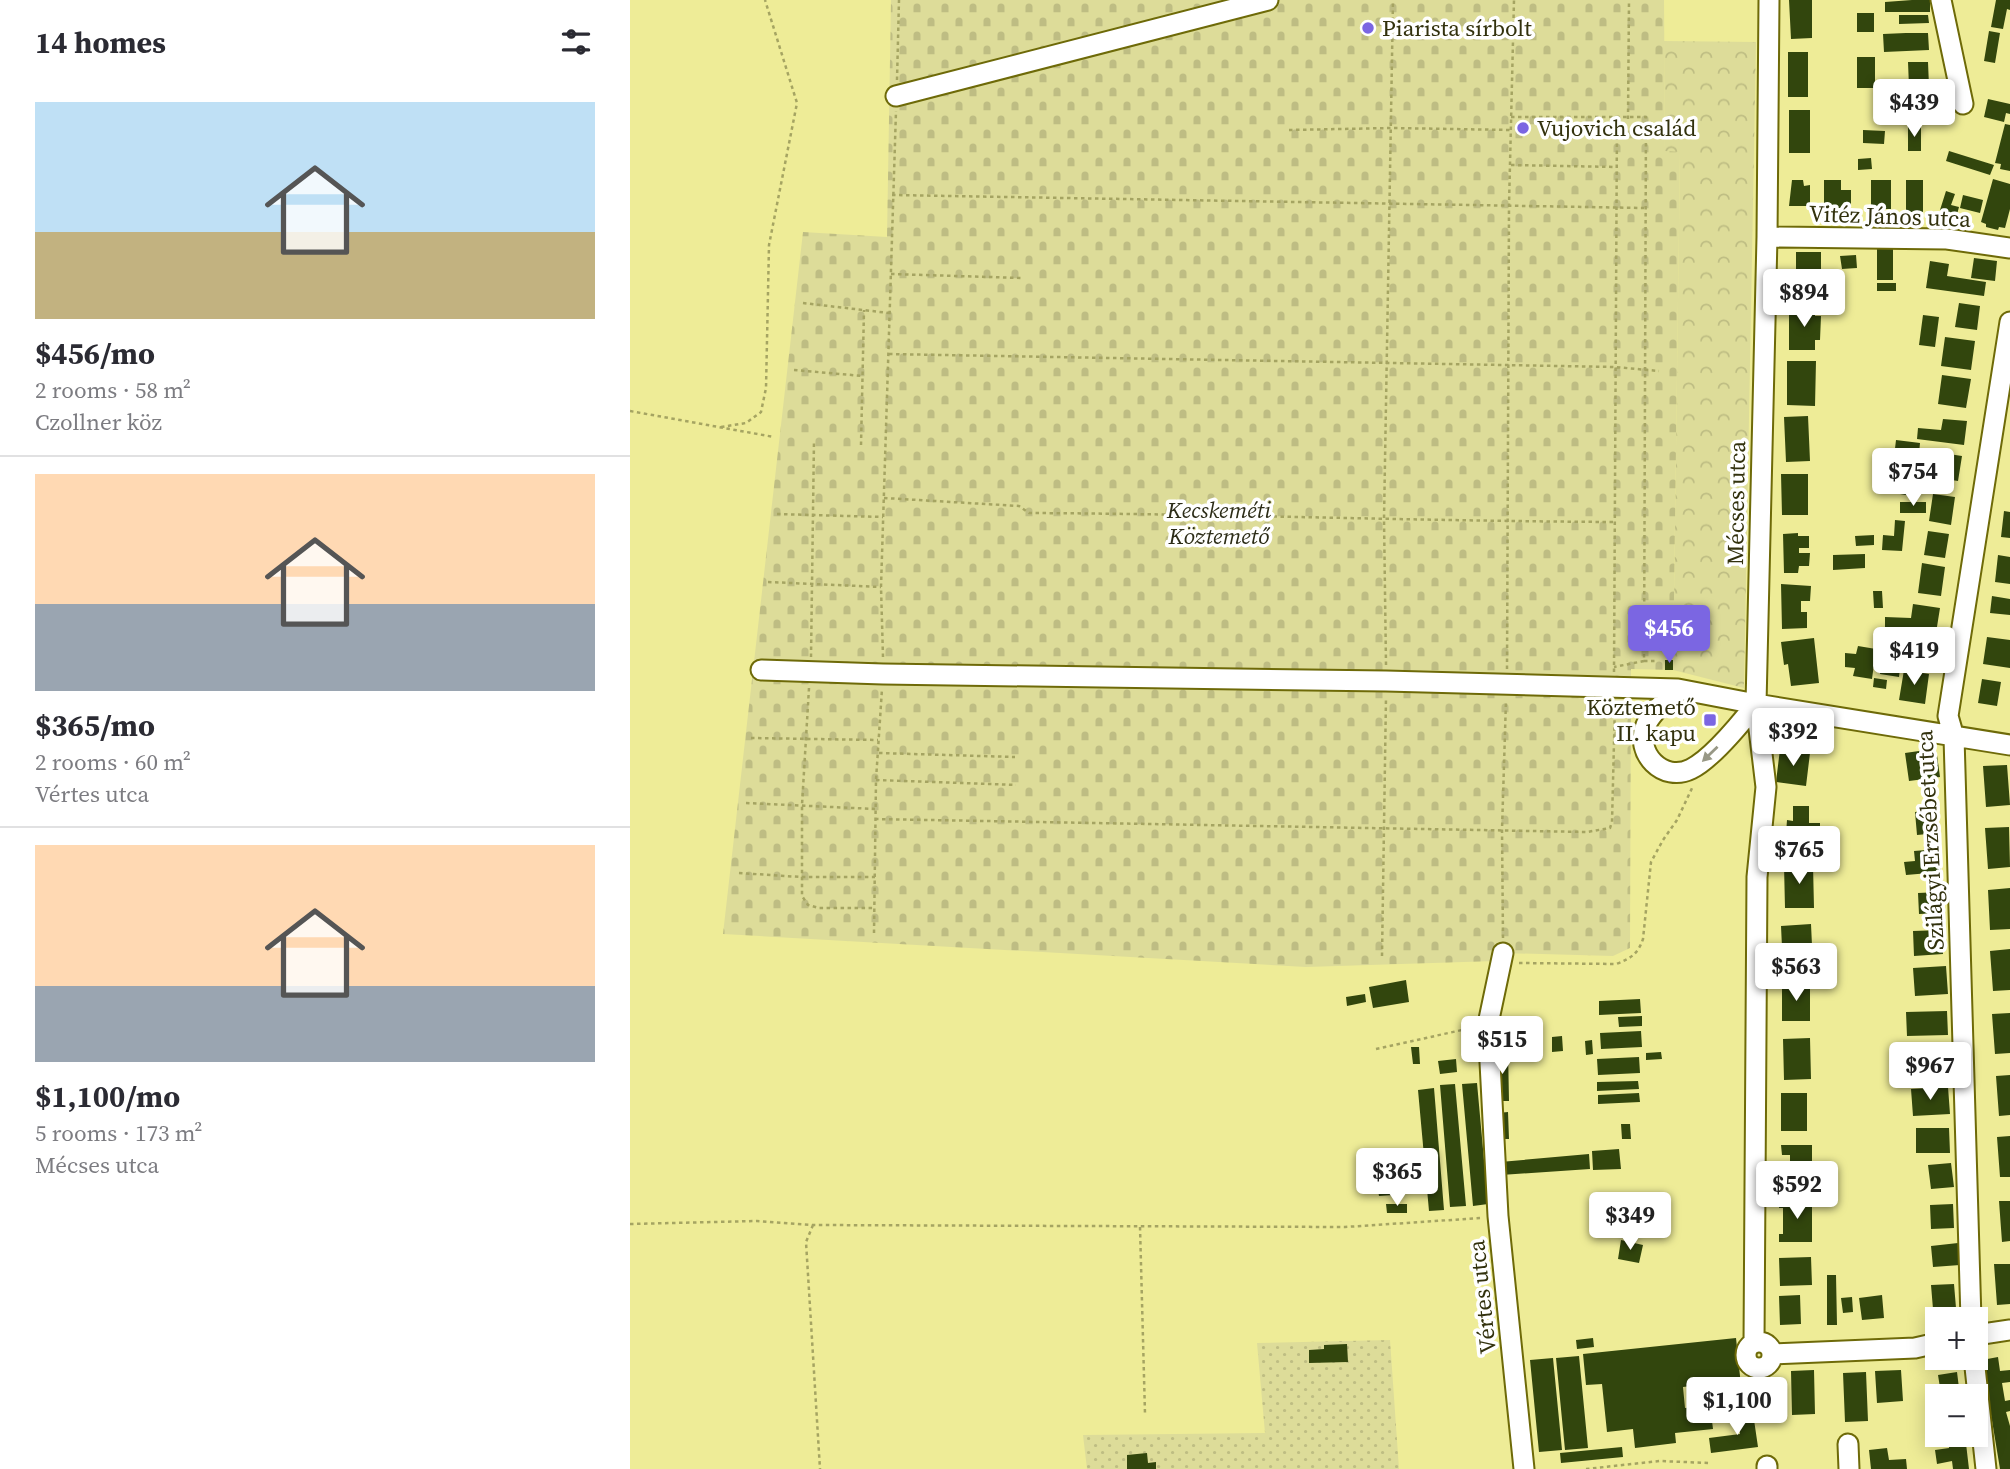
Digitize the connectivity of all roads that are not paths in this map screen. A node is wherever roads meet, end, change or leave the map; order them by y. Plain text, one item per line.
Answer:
1 (1268, 0) edge
2 (1769, 0) edge
3 (1941, 0) edge
4 (896, 96) road end
5 (1963, 104) dead end
6 (1767, 237) junction
7 (2010, 248) edge
8 (2010, 322) edge
9 (761, 670) dead end
10 (1678, 689) junction
11 (1756, 704) junction
12 (1954, 737) junction
13 (2010, 745) edge
14 (1503, 953) road end
15 (1971, 1307) edge
16 (2010, 1330) edge
17 (1988, 1333) edge
18 (1925, 1346) edge
19 (1975, 1370) edge
20 (1848, 1444) dead end
21 (1524, 1469) edge
22 (1849, 1469) edge
23 (1986, 1469) edge

1 - 4 street
2 - 6 street, Mécses utca
3 - 5 street
6 - 7 street, Vitéz János utca
6 - 11 street, Mécses utca
8 - 12 street, Szilágyi Erzsébet utca
9 - 10 street
10 - 11 street
11 -> 10 street
11 - 12 street
11 - 18 street, Mécses utca
12 - 13 street
12 - 15 street, Szilágyi Erzsébet utca
14 - 21 street, Vértes utca
16 - 17 street
19 - 23 street
20 - 22 street

